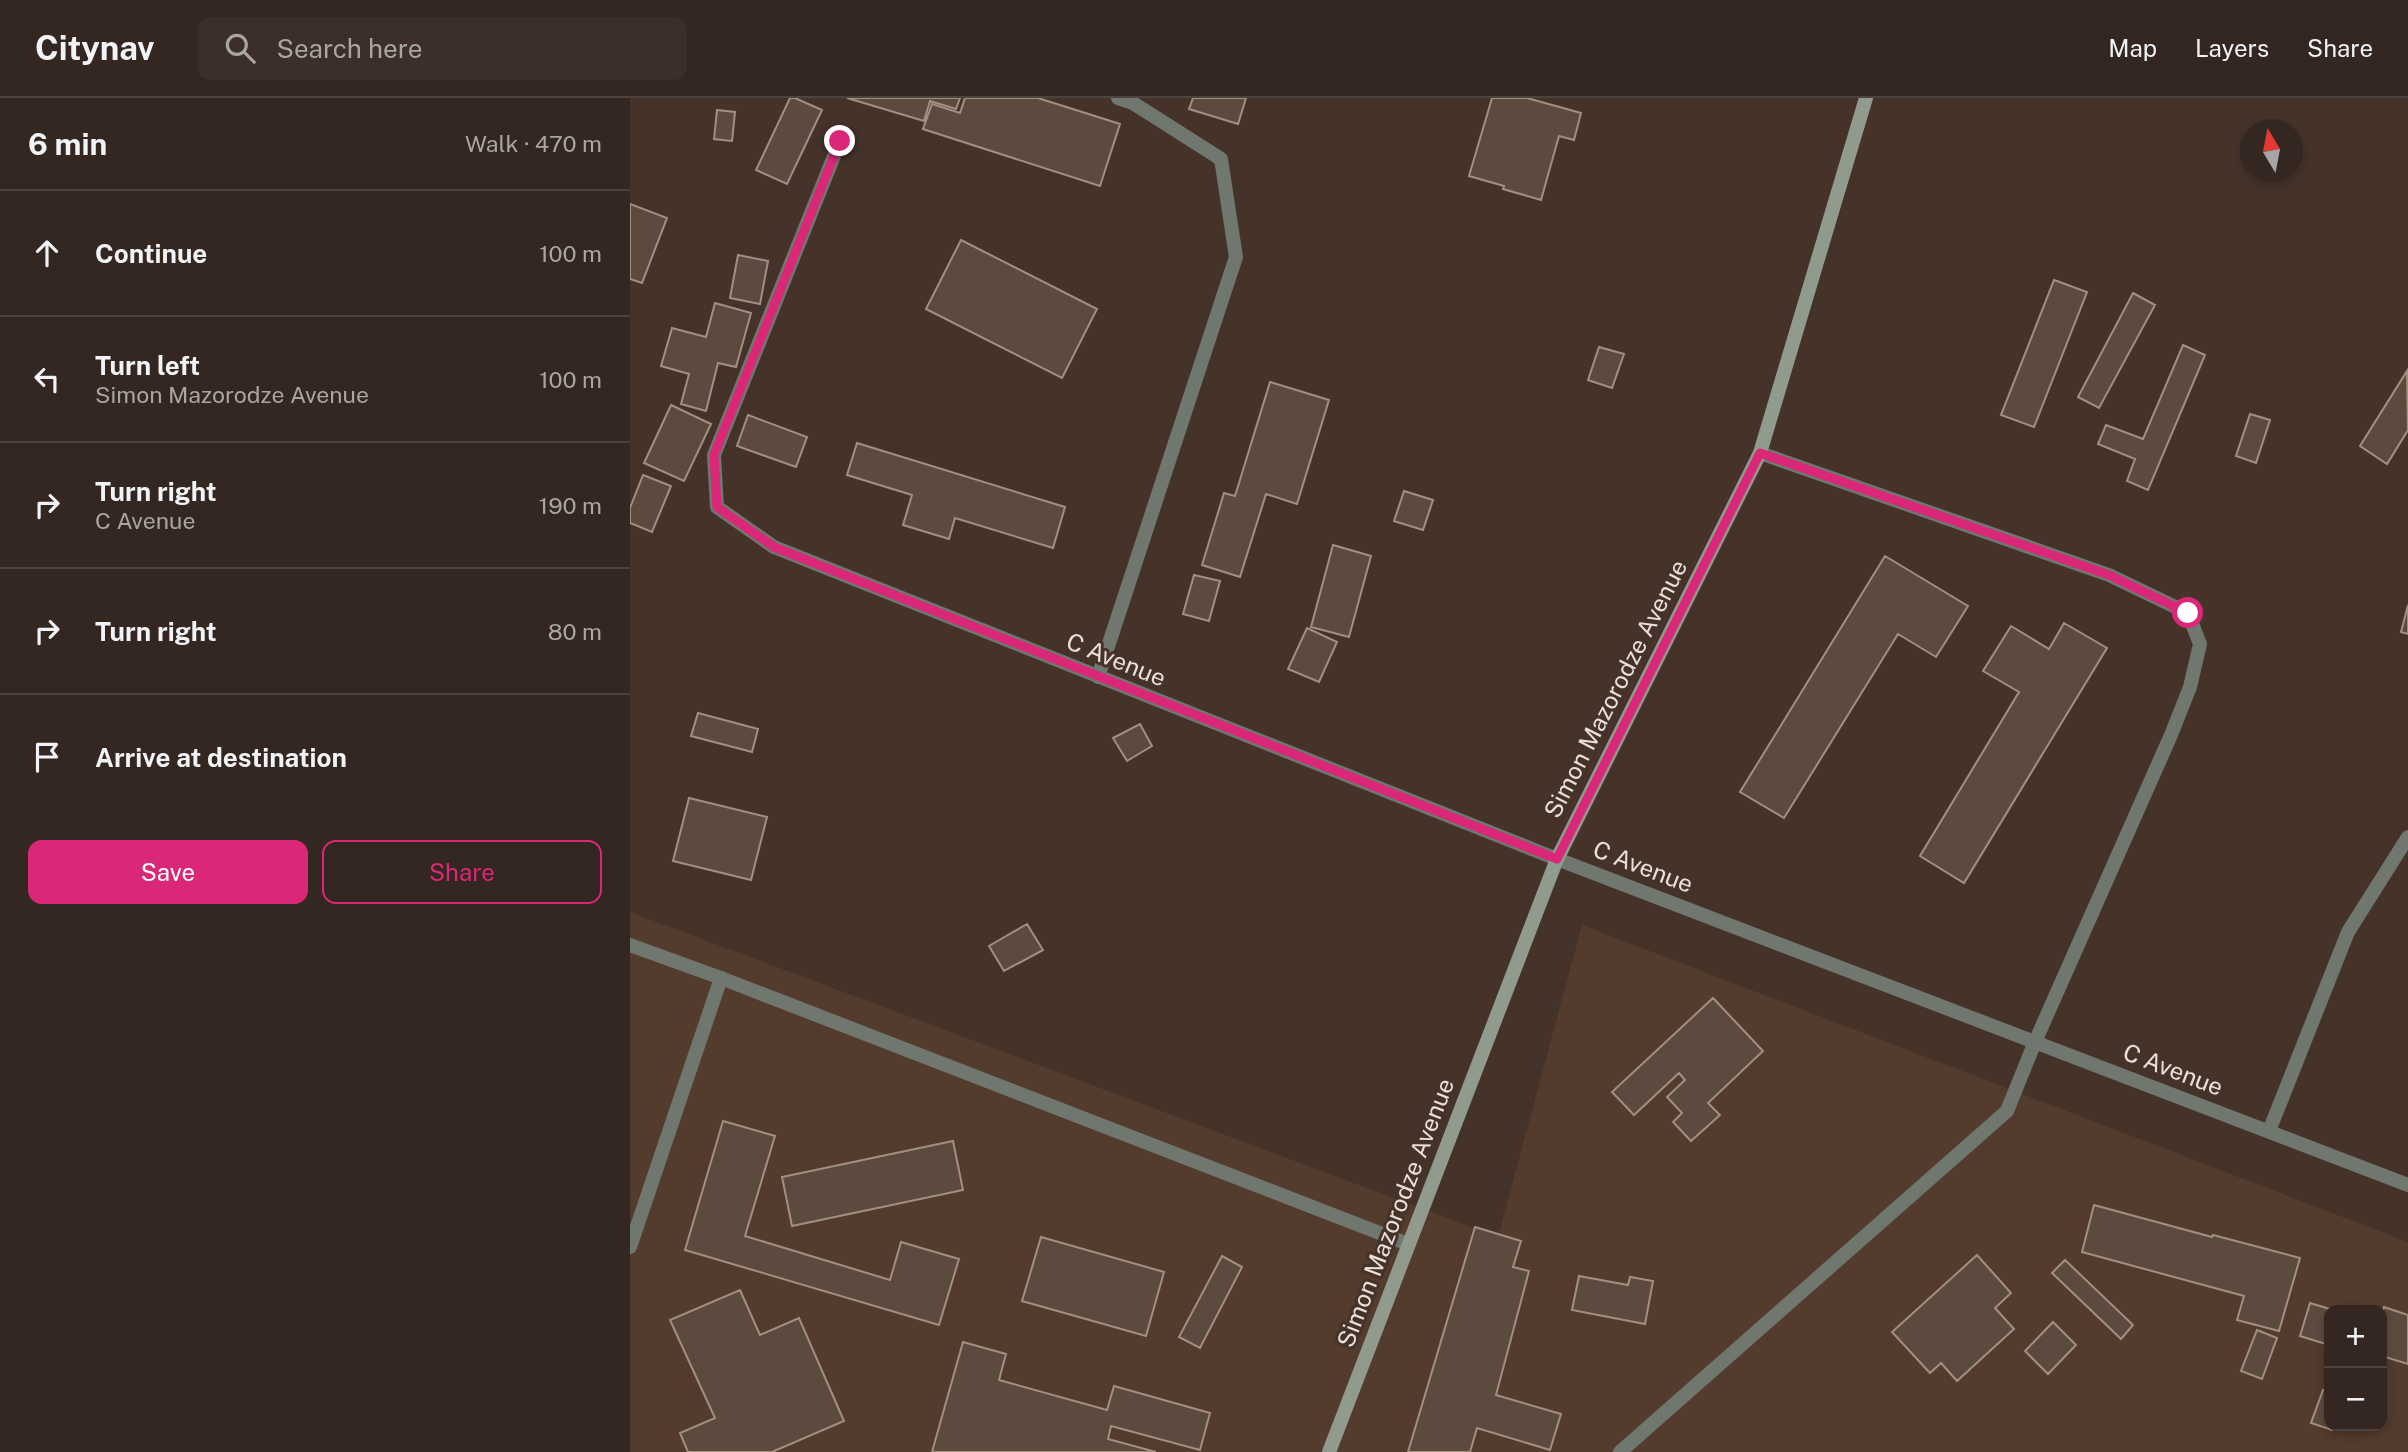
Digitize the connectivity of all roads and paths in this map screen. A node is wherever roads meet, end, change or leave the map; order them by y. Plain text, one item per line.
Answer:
1 (1118, 98) edge
2 (1866, 98) edge
3 (840, 141) dead end
4 (1760, 453) junction
5 (1098, 677) junction
6 (2408, 837) edge
7 (1557, 859) junction
8 (630, 945) edge
9 (721, 978) junction
10 (2035, 1042) junction
11 (2269, 1131) junction
12 (2408, 1185) edge
13 (1408, 1244) junction
14 (630, 1247) edge
15 (1329, 1452) edge
16 (1620, 1452) edge

1 - 5 street
2 - 4 main road, Simon Mazorodze Avenue
3 - 5 street, C Avenue
4 - 7 main road, Simon Mazorodze Avenue
4 - 10 street
5 - 7 street, C Avenue
6 - 11 street
7 - 10 street, C Avenue
7 - 13 main road, Simon Mazorodze Avenue
8 - 9 street
9 - 13 street
9 - 14 street
10 - 11 street, C Avenue
10 - 16 street
11 - 12 street, C Avenue
13 - 15 main road, Simon Mazorodze Avenue

